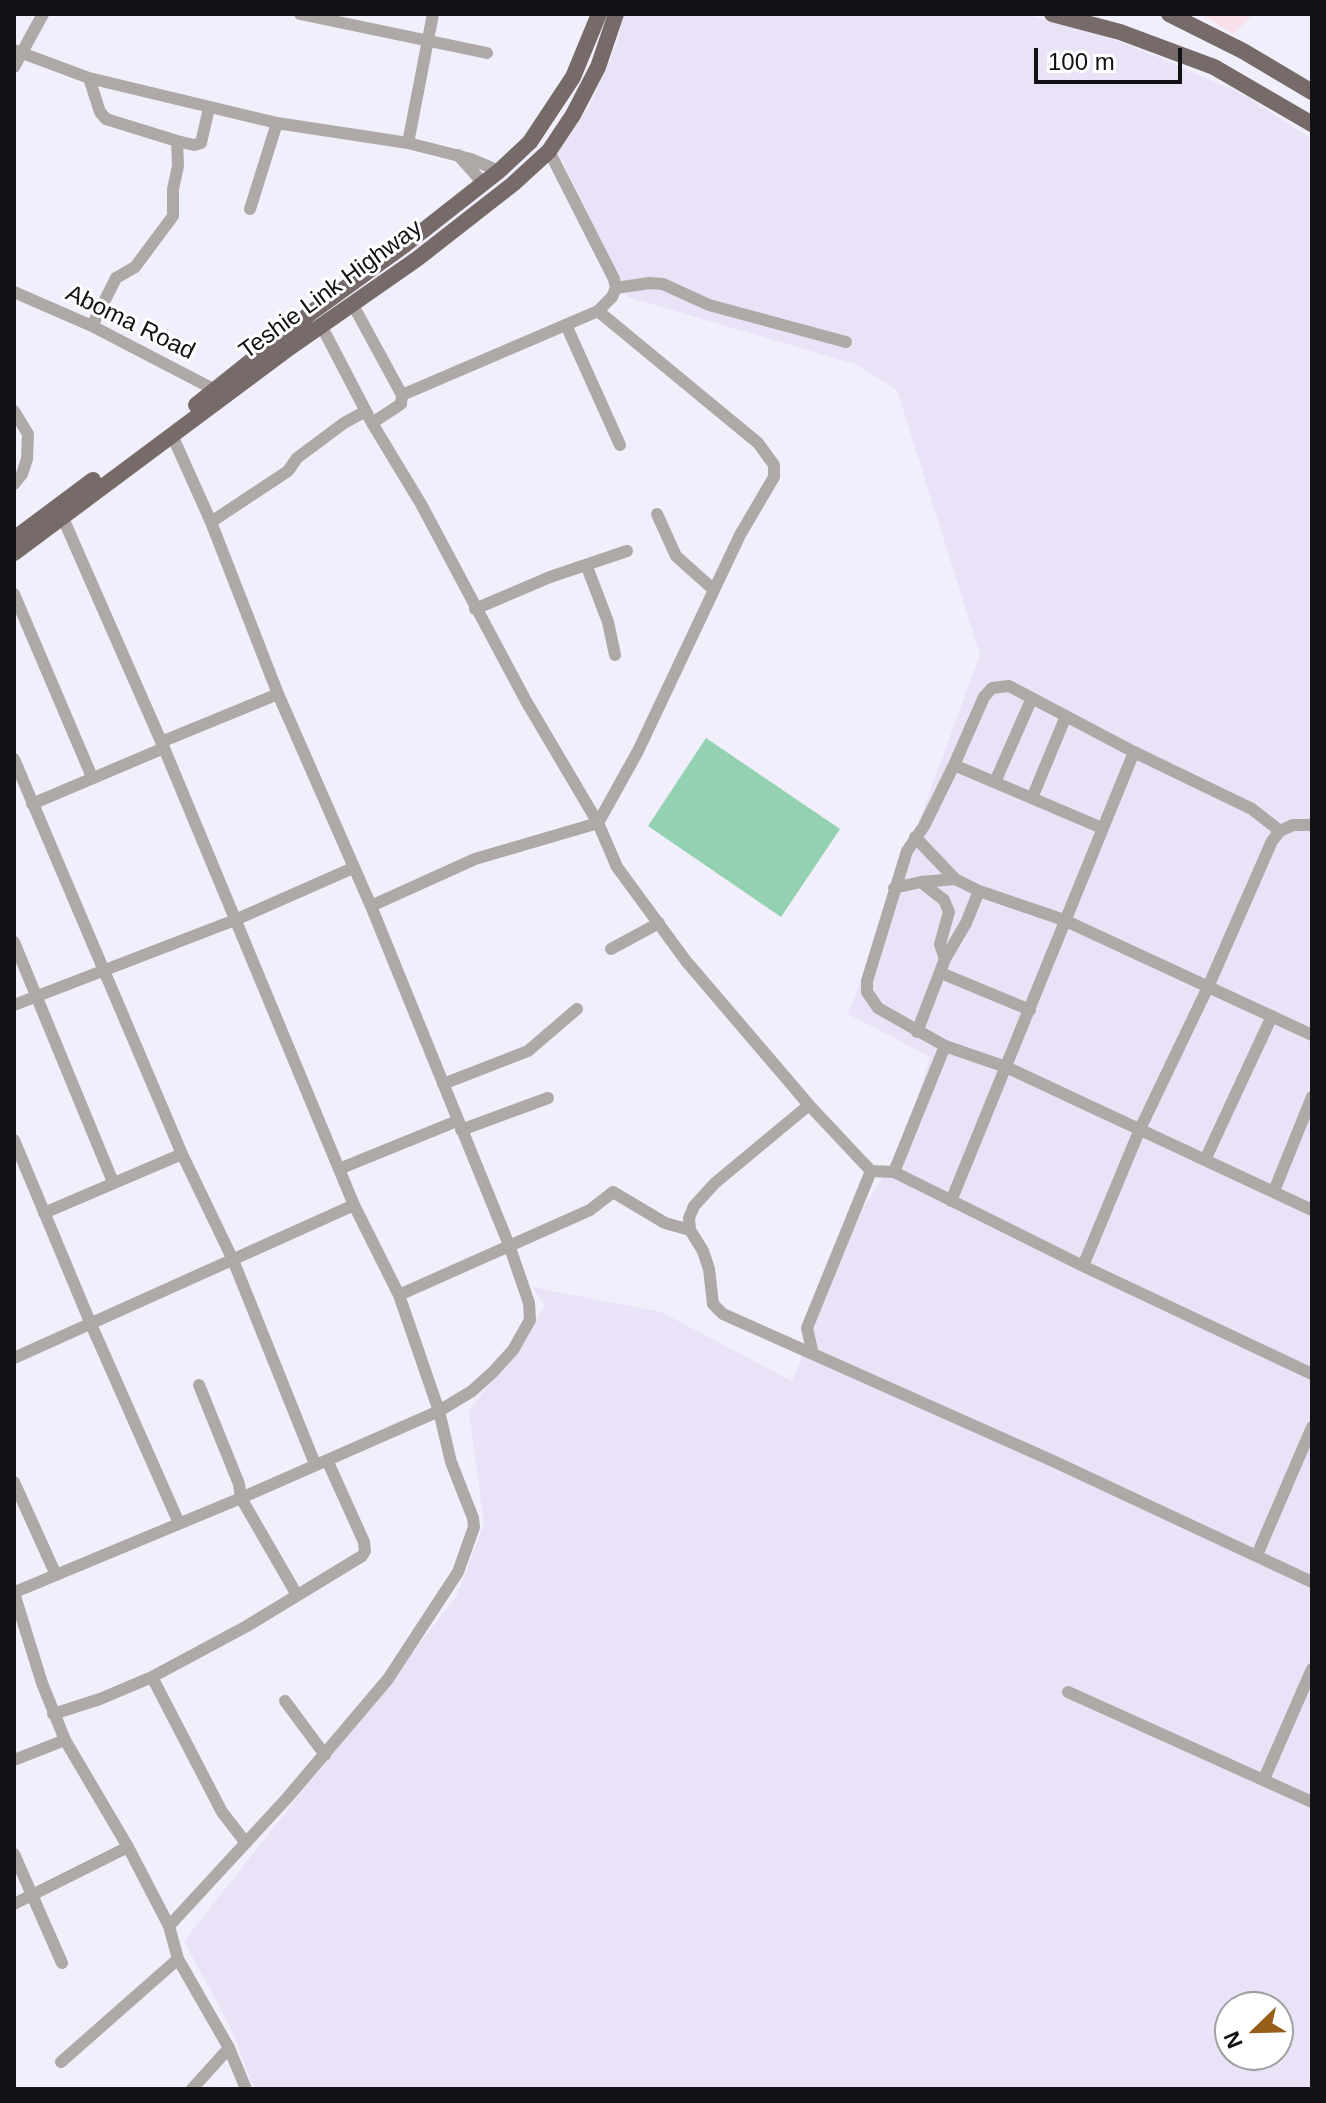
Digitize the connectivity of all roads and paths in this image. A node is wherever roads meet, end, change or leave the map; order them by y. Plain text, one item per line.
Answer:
1 (43, 14) edge
2 (300, 14) edge
3 (433, 14) edge
4 (599, 14) edge
5 (616, 14) edge
6 (1052, 14) edge
7 (1169, 14) edge
8 (429, 39) junction
9 (18, 52) edge
10 (487, 53) dead end
11 (14, 67) edge
12 (89, 78) junction
13 (1312, 92) edge
14 (209, 108) junction
15 (277, 123) junction
16 (1312, 124) edge
17 (177, 141) junction
18 (408, 143) junction
19 (549, 151) junction
20 (458, 155) junction
21 (499, 171) junction
22 (483, 183) junction
23 (250, 209) dead end
24 (616, 288) junction
25 (14, 292) edge
26 (353, 305) junction
27 (598, 311) junction
28 (566, 325) junction
29 (92, 326) junction
30 (322, 327) junction
31 (846, 342) dead end
32 (220, 392) junction
33 (402, 395) junction
34 (14, 411) edge
35 (366, 411) junction
36 (372, 423) junction
37 (172, 435) junction
38 (620, 445) dead end
39 (14, 484) edge
40 (657, 514) dead end
41 (62, 516) junction
42 (211, 522) junction
43 (14, 539) edge
44 (627, 551) dead end
45 (14, 553) edge
46 (587, 567) junction
47 (714, 590) junction
48 (14, 594) edge
49 (475, 609) junction
50 (615, 655) dead end
51 (278, 694) junction
52 (1032, 698) junction
53 (1066, 716) junction
54 (162, 745) junction
55 (1134, 752) junction
56 (14, 759) edge
57 (954, 765) junction
58 (92, 777) junction
59 (995, 782) junction
60 (1032, 798) junction
61 (32, 804) junction
62 (598, 823) junction
63 (1312, 825) edge
64 (1102, 828) junction
65 (1280, 831) junction
66 (915, 837) junction
67 (353, 868) junction
68 (955, 879) junction
69 (921, 882) junction
70 (894, 888) junction
71 (979, 891) junction
72 (371, 906) junction
73 (235, 920) junction
74 (1064, 920) junction
75 (659, 923) junction
76 (14, 942) edge
77 (611, 949) dead end
78 (945, 959) junction
79 (104, 969) junction
80 (941, 973) junction
81 (1208, 987) junction
82 (37, 996) junction
83 (14, 1005) edge
84 (577, 1009) dead end
85 (1030, 1010) junction
86 (1272, 1016) junction
87 (917, 1032) junction
88 (1312, 1035) edge
89 (945, 1046) junction
90 (1006, 1067) junction
91 (443, 1084) junction
92 (1312, 1097) edge
93 (548, 1098) dead end
94 (809, 1105) junction
95 (459, 1126) junction
96 (1140, 1129) junction
97 (14, 1140) edge
98 (182, 1154) junction
99 (1205, 1160) junction
100 (339, 1169) junction
101 (871, 1171) junction
102 (894, 1172) junction
103 (113, 1182) junction
104 (1274, 1191) junction
105 (951, 1201) junction
106 (354, 1205) junction
107 (1312, 1210) edge
108 (44, 1213) junction
109 (690, 1230) junction
110 (509, 1245) junction
111 (233, 1260) junction
112 (1083, 1266) junction
113 (399, 1295) junction
114 (90, 1322) junction
115 (807, 1328) junction
116 (781, 1340) junction
117 (813, 1354) junction
118 (14, 1358) edge
119 (1312, 1374) edge
120 (199, 1385) dead end
121 (439, 1411) junction
122 (1312, 1427) edge
123 (321, 1462) junction
124 (14, 1482) edge
125 (241, 1498) junction
126 (179, 1523) junction
127 (1257, 1555) junction
128 (56, 1575) junction
129 (1312, 1582) edge
130 (15, 1593) edge
131 (297, 1595) junction
132 (1312, 1669) edge
133 (152, 1677) junction
134 (1068, 1692) dead end
135 (285, 1701) dead end
136 (53, 1714) junction
137 (65, 1740) junction
138 (325, 1755) junction
139 (14, 1760) edge
140 (1264, 1779) junction
141 (1312, 1802) edge
142 (246, 1843) junction
143 (128, 1847) junction
144 (14, 1854) edge
145 (31, 1896) junction
146 (14, 1904) edge
147 (169, 1926) junction
148 (178, 1959) junction
149 (62, 1963) dead end
150 (229, 2048) junction
151 (61, 2062) dead end
152 (192, 2089) edge
153 (246, 2089) edge

1 - 9 street
2 - 8 street
3 - 8 street
4 - 21 main road, Teshie Link Highway
5 - 19 main road, Teshie Link Highway
6 - 16 main road
7 - 13 main road
8 - 10 street
8 - 18 street
9 - 11 street
9 - 12 street
12 - 14 street
12 - 17 street
14 - 15 street
14 - 17 street
15 - 18 street
15 - 23 street
17 - 29 street
18 - 20 street
19 - 24 street
19 - 26 main road, Teshie Link Highway
20 - 21 street
20 - 22 street
21 - 22 main road, Teshie Link Highway
22 - 32 main road, Teshie Link Highway
24 - 27 street
24 - 31 street
25 - 29 street, Aboma Road
26 - 30 main road, Teshie Link Highway
26 - 33 street
27 - 28 street
27 - 47 street
28 - 33 street
28 - 38 street
29 - 32 street, Aboma Road
30 - 32 main road, Teshie Link Highway
30 - 35 street
32 - 37 main road, Teshie Link Highway
32 - 43 main road, Teshie Link Highway
33 - 36 street
34 - 39 street
35 - 36 street
35 - 42 street
36 - 49 street
37 - 41 main road, Teshie Link Highway
37 - 42 street
40 - 47 street
41 - 45 main road, Teshie Link Highway
41 - 54 street
42 - 51 street
44 - 46 street
46 - 49 street
46 - 50 street
47 - 62 street
48 - 58 street
49 - 62 street
51 - 54 street
51 - 67 street
52 - 53 street
52 - 57 street
52 - 59 street
53 - 55 street
53 - 60 street
54 - 58 street
54 - 73 street
55 - 64 street
55 - 65 street
56 - 61 street
57 - 59 street
57 - 66 street
58 - 61 street
59 - 60 street
60 - 64 street
61 - 79 street
62 - 72 street
62 - 75 street
63 - 65 street
64 - 74 street
65 - 81 street
66 - 68 street
66 - 70 street
67 - 72 street
67 - 73 street
68 - 69 street
68 - 71 street
69 - 70 street
69 - 78 street
70 - 87 street
71 - 74 street
71 - 78 street
72 - 91 street
73 - 79 street
73 - 100 street
74 - 81 street
74 - 85 street
75 - 77 street
75 - 94 street
76 - 82 street
78 - 80 street
79 - 82 street
79 - 98 street
80 - 85 street
80 - 87 street
81 - 86 street
81 - 96 street
82 - 83 street
82 - 103 street
84 - 91 street
85 - 90 street
86 - 88 street
86 - 99 street
87 - 89 street
89 - 90 street
89 - 102 street
90 - 96 street
90 - 105 street
91 - 95 street
92 - 104 street
93 - 95 street
94 - 101 street
94 - 109 street
95 - 100 street
95 - 110 street
96 - 99 street
96 - 112 street
97 - 108 street
98 - 103 street
98 - 111 street
99 - 104 street
100 - 106 street
101 - 102 street
101 - 115 street
102 - 105 street
103 - 108 street
104 - 107 street
105 - 112 street
106 - 111 street
106 - 113 street
108 - 114 street
109 - 110 street
109 - 116 street
110 - 113 street
110 - 121 street
111 - 114 street
111 - 123 street
112 - 119 street
113 - 121 street
114 - 118 street
114 - 126 street
115 - 116 street
115 - 117 street
116 - 117 street
117 - 127 street
120 - 125 street
121 - 123 street
121 - 138 street
122 - 127 street
123 - 125 street
123 - 131 street
124 - 128 street
125 - 126 street
125 - 131 street
126 - 128 street
127 - 129 street
128 - 130 street
130 - 136 street
131 - 133 street
132 - 140 street
133 - 136 street
133 - 142 street
134 - 140 street
135 - 138 street
136 - 137 street
137 - 139 street
137 - 143 street
138 - 142 street
140 - 141 street
142 - 147 street
143 - 145 street
143 - 147 street
144 - 145 street
145 - 146 street
145 - 149 street
147 - 148 street
148 - 150 street
148 - 151 street
150 - 152 street
150 - 153 street

